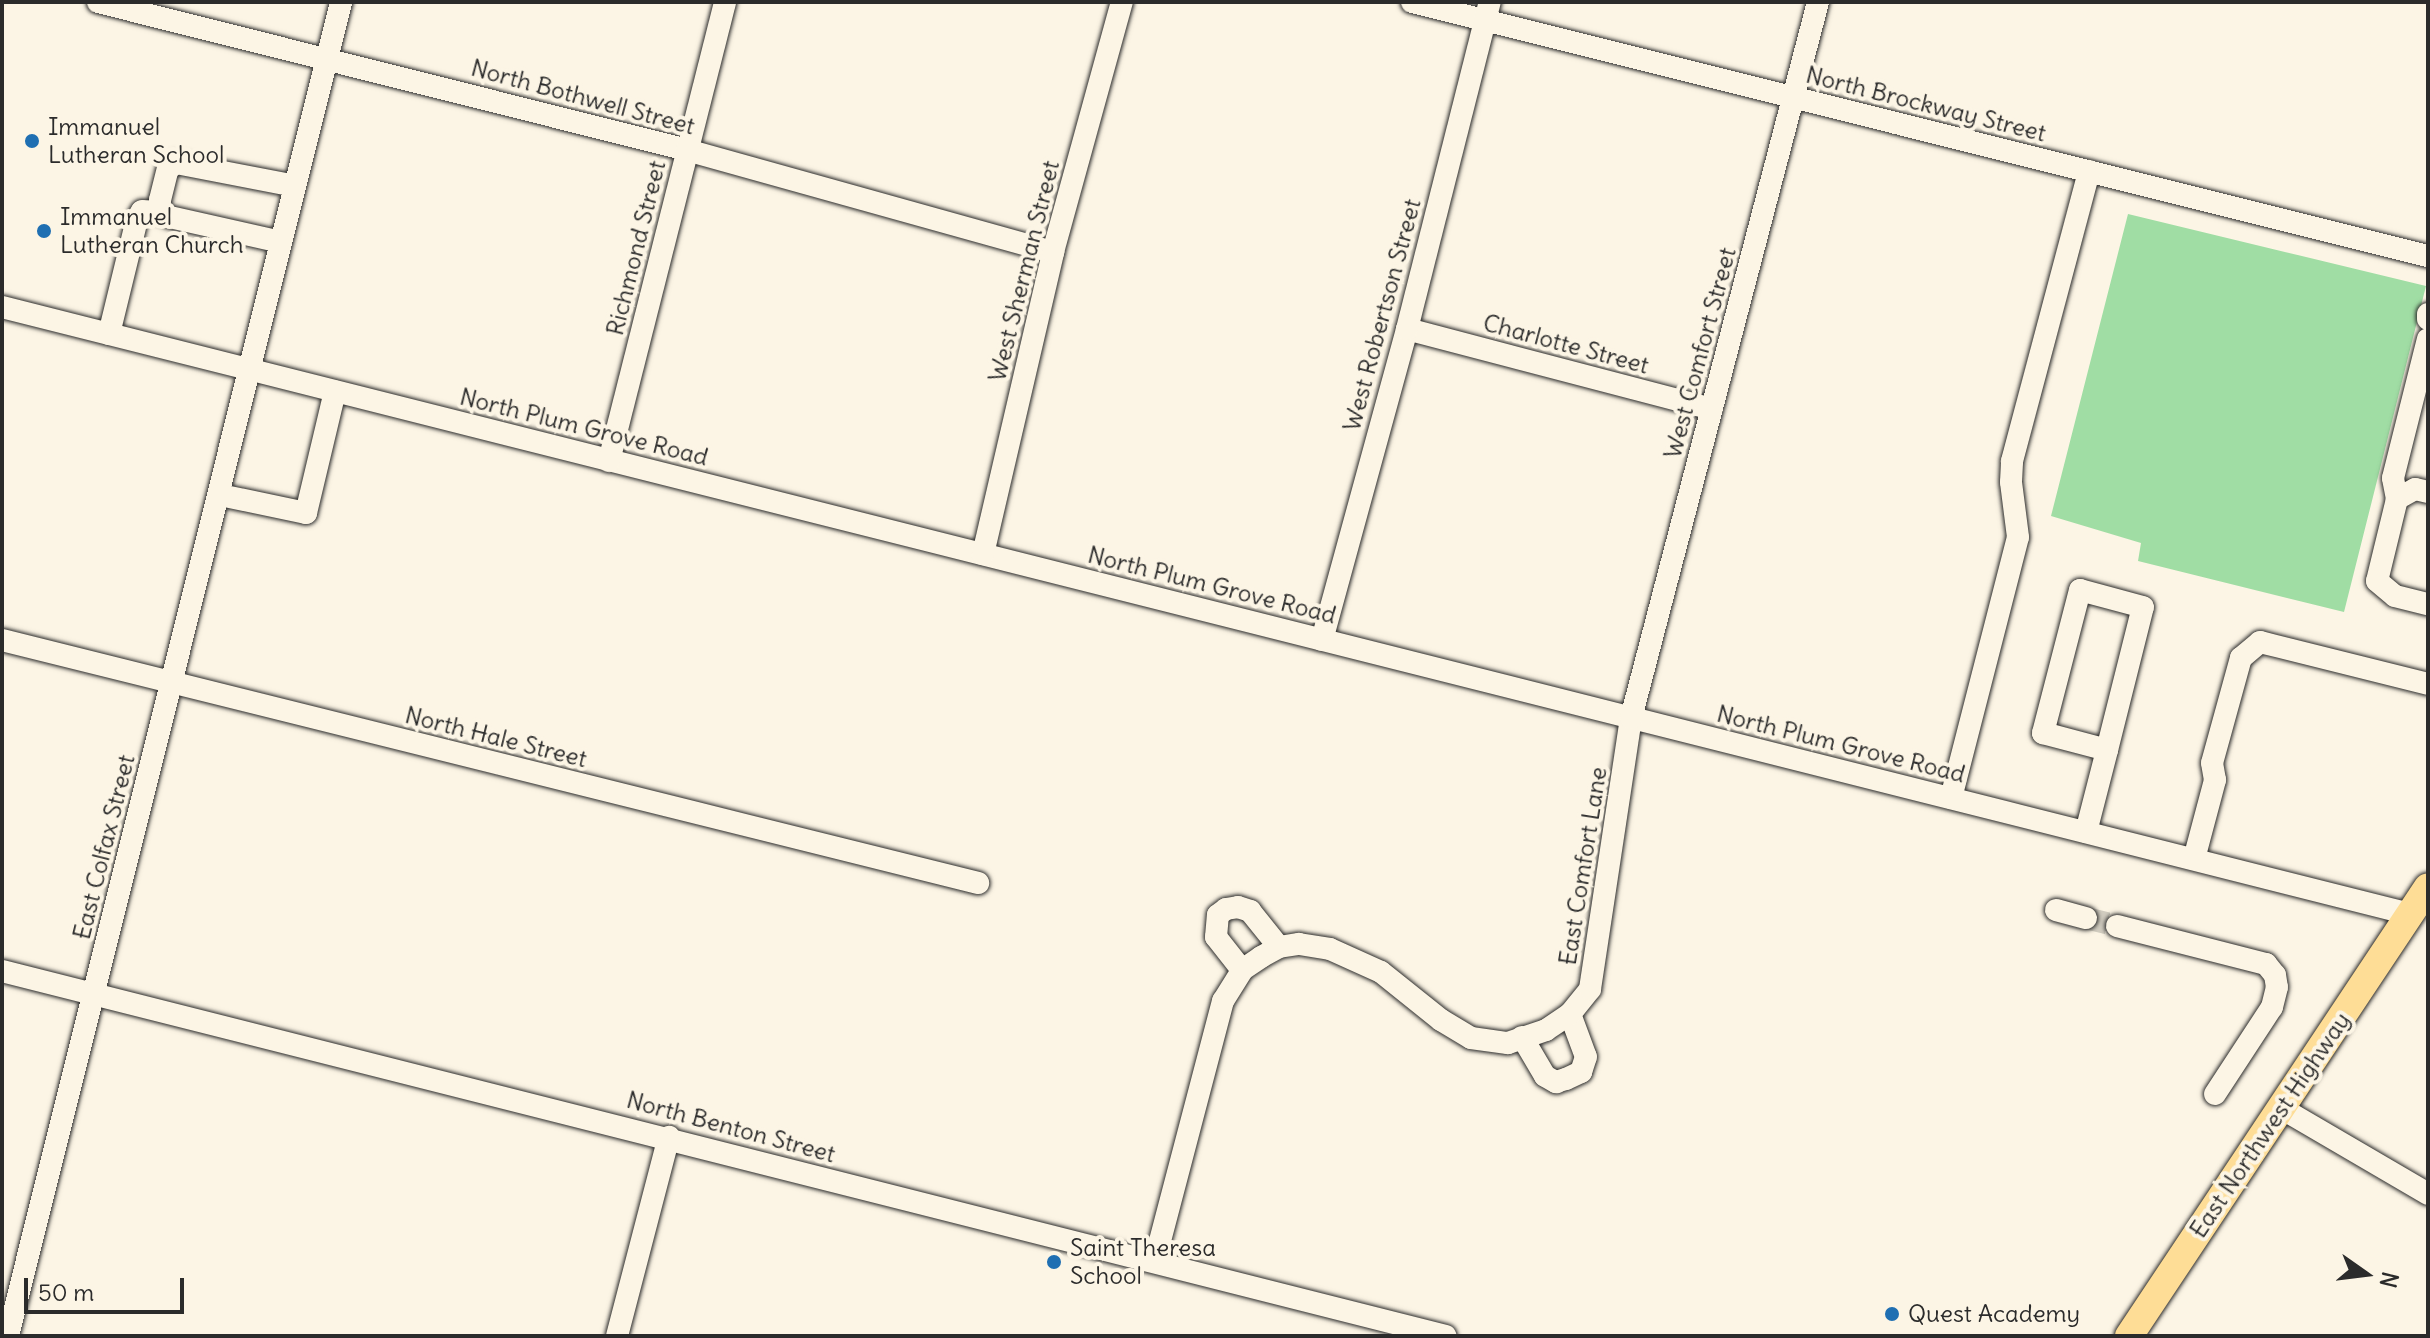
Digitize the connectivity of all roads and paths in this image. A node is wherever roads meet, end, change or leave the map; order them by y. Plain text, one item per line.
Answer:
1 (98, 2) edge
2 (341, 2) edge
3 (725, 2) edge
4 (1122, 2) edge
5 (1412, 2) edge
6 (1818, 2) edge
7 (1487, 11) edge
8 (327, 57) junction
9 (1793, 97) junction
10 (687, 150) junction
11 (2089, 171) junction
12 (295, 186) junction
13 (159, 212) junction
14 (281, 242) junction
15 (1053, 252) junction
16 (2428, 256) edge
17 (2, 307) edge
18 (1407, 329) junction
19 (109, 334) junction
20 (2428, 339) edge
21 (250, 370) junction
22 (335, 391) junction
23 (1712, 409) junction
24 (609, 461) junction
25 (2428, 492) edge
26 (220, 495) junction
27 (2397, 499) junction
28 (983, 554) junction
29 (2428, 604) edge
30 (2, 640) edge
31 (1322, 640) junction
32 (171, 683) junction
33 (2428, 684) edge
34 (1631, 718) junction
35 (2107, 750) junction
36 (1951, 798) junction
37 (2086, 832) junction
38 (2194, 859) junction
39 (978, 883) dead end
40 (2428, 887) edge
41 (2056, 910) dead end
42 (2410, 914) junction
43 (2086, 918) tunnel mouth
44 (2117, 926) tunnel mouth
45 (1279, 947) junction
46 (1242, 970) junction
47 (2, 971) edge
48 (94, 994) junction
49 (1570, 1014) junction
50 (1522, 1037) junction
51 (2215, 1094) dead end
52 (2281, 1108) junction
53 (669, 1137) junction
54 (2428, 1194) edge
55 (1155, 1260) junction
56 (8, 1336) edge
57 (617, 1336) edge
58 (1446, 1336) edge
59 (2129, 1336) edge

1 - 8 street, North Bothwell Street
2 - 8 street, East Colfax Street
3 - 10 street, Richmond Street
4 - 15 street, West Sherman Street
5 - 7 street, North Brockway Street
6 - 9 street, West Comfort Street
7 - 9 street, North Brockway Street
7 - 18 street, West Robertson Street
8 - 10 street, North Bothwell Street
8 - 12 street, East Colfax Street
9 - 11 street, North Brockway Street
9 - 23 street, West Comfort Street
10 - 15 street, North Bothwell Street
10 - 24 street, Richmond Street
11 - 16 street, North Brockway Street
11 - 36 street
12 - 13 street
12 - 14 street, East Colfax Street
13 - 14 street
13 - 19 street
14 - 21 street, East Colfax Street
15 - 28 street, West Sherman Street
17 - 19 street, North Plum Grove Road
18 - 23 street, Charlotte Street
18 - 31 street, West Robertson Street
19 - 21 street, North Plum Grove Road
20 - 27 street
21 - 22 street, North Plum Grove Road
21 - 26 street, East Colfax Street
22 - 24 street, North Plum Grove Road
22 - 26 street
23 - 34 street, West Comfort Street
24 - 28 street, North Plum Grove Road
25 - 27 street
26 - 32 street, East Colfax Street
27 - 29 street
28 - 31 street, North Plum Grove Road
30 - 32 street, North Hale Street
31 - 34 street, North Plum Grove Road
32 - 39 street, North Hale Street
32 - 48 street, East Colfax Street
33 - 38 street
34 - 36 street, North Plum Grove Road
34 - 49 street, East Comfort Lane
35 - 35 street
35 - 37 street
36 - 37 street, North Plum Grove Road
37 - 38 street, North Plum Grove Road
38 - 42 street, North Plum Grove Road
40 - 42 main road, East Northwest Highway
41 - 43 street
42 - 52 main road, East Northwest Highway
44 - 51 street
45 - 46 street
45 - 46 street
45 - 50 street
46 - 55 street
47 - 48 street, North Benton Street
48 - 53 street, North Benton Street
48 - 56 street, East Colfax Street
49 - 50 street
49 - 50 street
52 - 54 street
52 - 59 main road, East Northwest Highway
53 - 55 street, North Benton Street
53 - 57 street
55 - 58 street, North Benton Street

